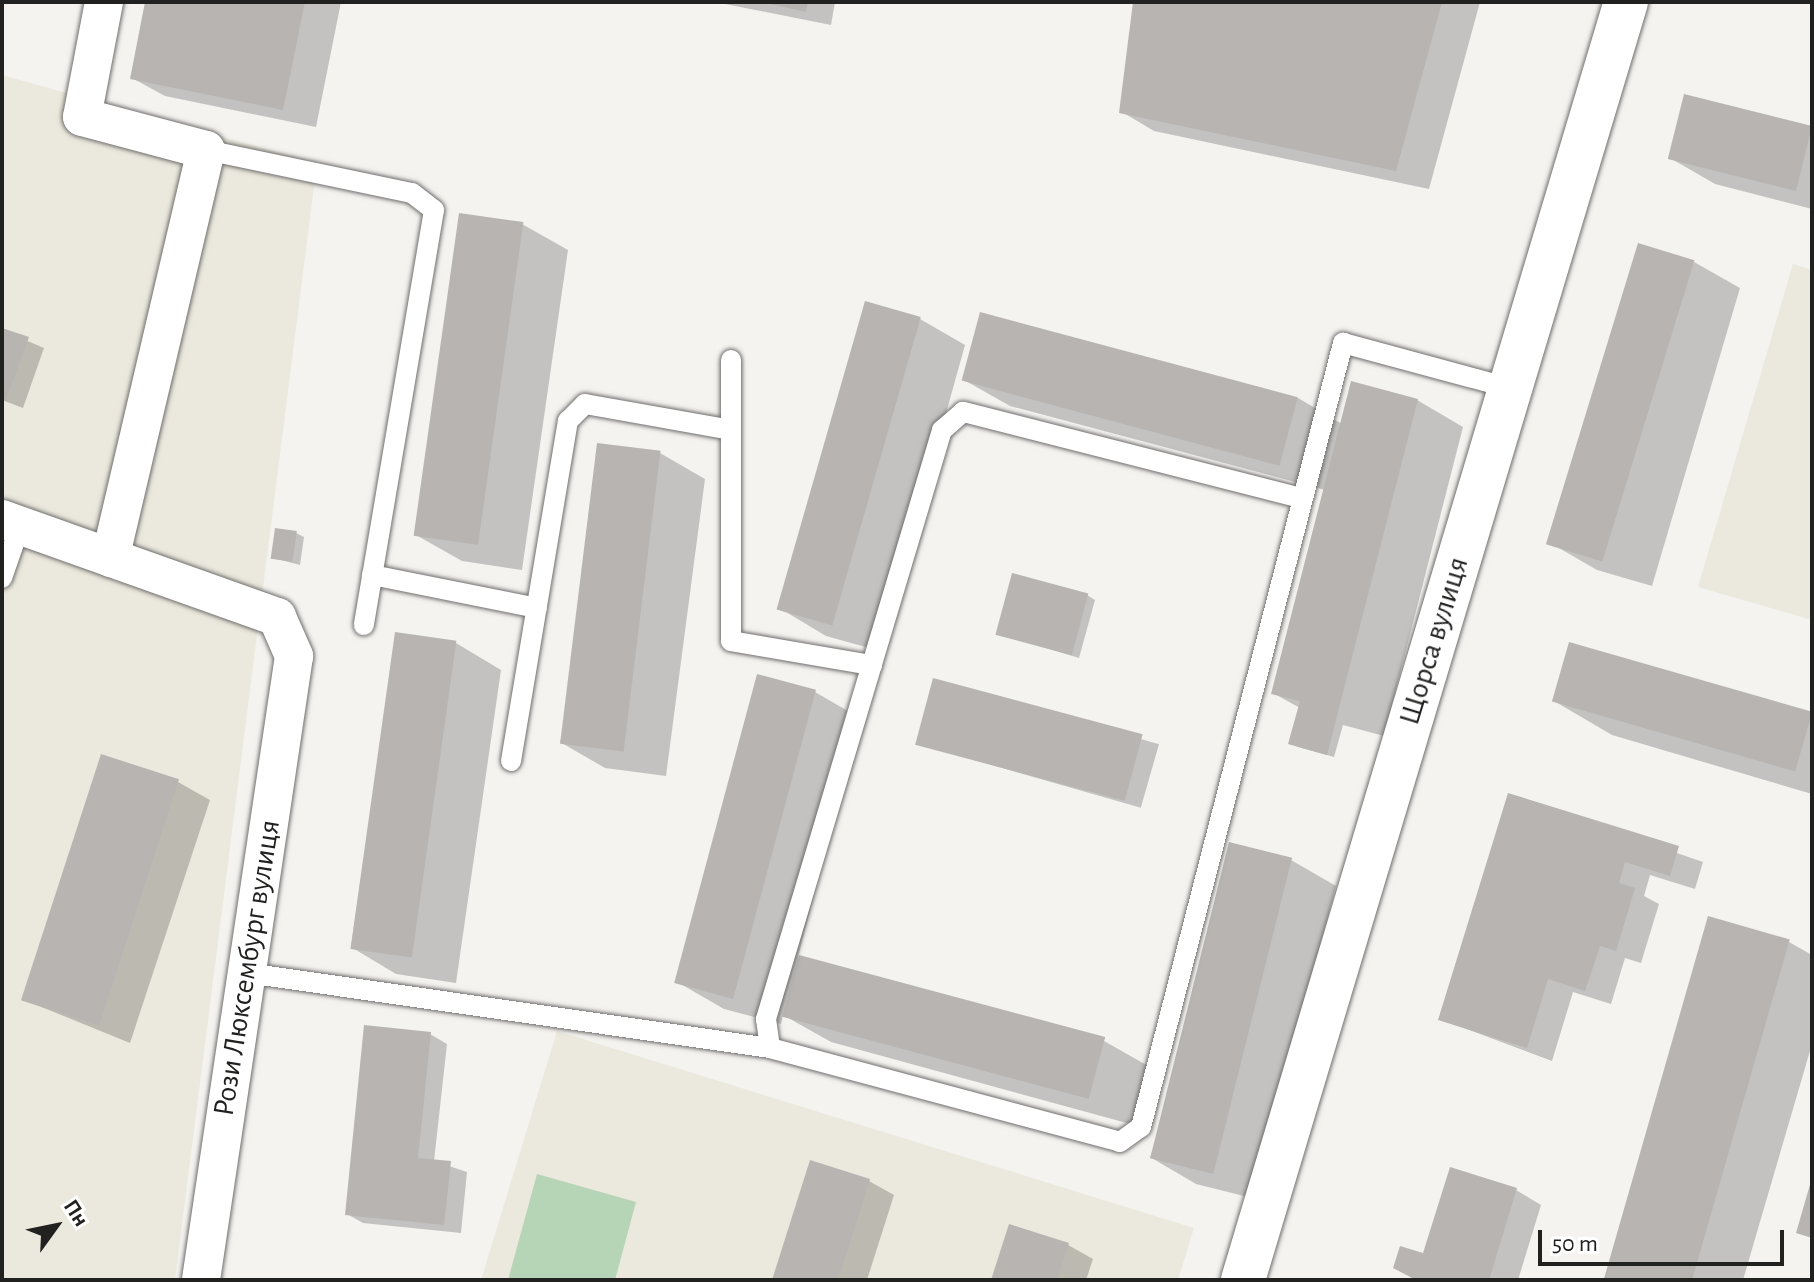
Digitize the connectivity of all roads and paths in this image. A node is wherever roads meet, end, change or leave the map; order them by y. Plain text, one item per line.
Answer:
1 (104, 2) edge
2 (1626, 2) edge
3 (206, 150) junction
4 (731, 360) dead end
5 (1510, 388) junction
6 (731, 430) junction
7 (1301, 498) junction
8 (11, 523) edge
9 (110, 558) junction
10 (372, 575) junction
11 (2, 578) edge
12 (537, 608) junction
13 (364, 625) dead end
14 (872, 665) junction
15 (511, 761) dead end
16 (247, 973) junction
17 (770, 1048) junction
18 (201, 1280) edge
19 (1243, 1280) edge

1 - 3 street
2 - 5 street, Щорса вулиця
3 - 9 street
3 - 10 lane
4 - 6 lane
5 - 7 lane
5 - 19 street, Щорса вулиця
6 - 12 lane
6 - 14 lane
7 - 14 lane
7 - 17 lane
8 - 9 street
8 - 11 lane
9 - 16 street, Рози Люксембург вулиця
10 - 12 lane
10 - 13 lane
12 - 15 lane
14 - 17 lane
16 - 17 lane
16 - 18 street, Рози Люксембург вулиця

